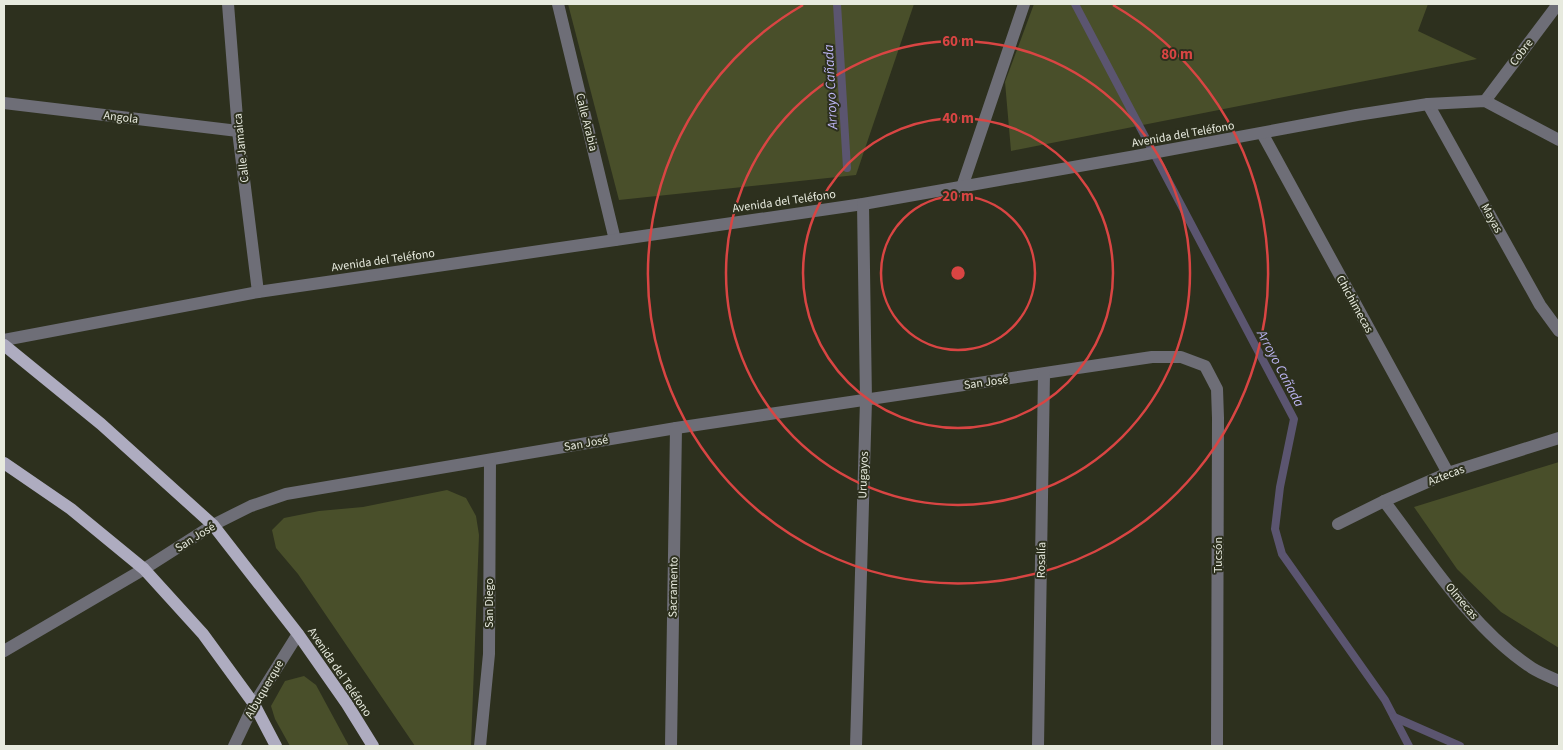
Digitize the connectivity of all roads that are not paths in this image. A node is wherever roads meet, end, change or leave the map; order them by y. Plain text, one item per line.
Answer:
1 (228, 4) edge
2 (558, 4) edge
3 (1024, 4) edge
4 (1558, 4) edge
5 (1485, 101) junction
6 (4, 103) edge
7 (1428, 104) junction
8 (238, 130) junction
9 (1262, 133) junction
10 (1559, 137) edge
11 (962, 187) junction
12 (863, 204) junction
13 (615, 240) junction
14 (258, 292) junction
15 (1559, 330) edge
16 (4, 340) edge
17 (4, 345) edge
18 (1205, 366) joint
19 (1044, 374) junction
20 (866, 400) junction
21 (676, 428) junction
22 (1559, 438) edge
23 (490, 460) junction
24 (4, 463) edge
25 (1448, 473) junction
26 (1384, 501) junction
27 (1338, 524) dead end
28 (213, 525) junction
29 (144, 569) junction
30 (298, 634) junction
31 (4, 651) edge
32 (1559, 682) edge
33 (254, 704) junction
34 (234, 746) edge
35 (276, 746) edge
36 (373, 746) edge
37 (480, 746) edge
38 (671, 746) edge
39 (856, 746) edge
40 (1038, 746) edge
41 (1217, 746) edge

1 - 8 street, Calle Jamaica
2 - 13 street, Calle Arabia
3 - 11 street
4 - 5 street, Cobre
5 - 7 street, Avenida del Teléfono
5 - 10 street
6 - 8 street, Angola
7 - 9 street, Avenida del Teléfono
7 - 15 street, Mayas
8 - 14 street, Calle Jamaica
9 - 11 street, Avenida del Teléfono
9 - 25 street, Chichimecas
11 - 12 street, Avenida del Teléfono
12 - 13 street, Avenida del Teléfono
12 - 20 street, Urugayos
13 - 14 street, Avenida del Teléfono
14 - 16 street, Avenida del Teléfono
17 - 28 main road, Avenida del Teléfono
18 - 19 street, San José
18 - 41 street, Tucsón
19 - 20 street, San José
19 - 40 street, Rosalía
20 - 21 street, San José
20 - 39 street, Urugayos
21 - 23 street, San José
21 - 38 street, Sacramento
22 - 25 street, Aztecas
23 - 28 street, San José
23 - 37 street, San Diego
24 - 29 main road
25 - 26 street, Aztecas
26 - 27 street, Aztecas
26 - 32 street, Olmecas
28 - 29 street, San José
28 - 30 main road, Avenida del Teléfono
29 - 31 street, San José
29 - 33 main road
30 - 33 street, Albuquerque
30 - 36 main road, Avenida del Teléfono
33 - 34 street, Albuquerque
33 - 35 main road

